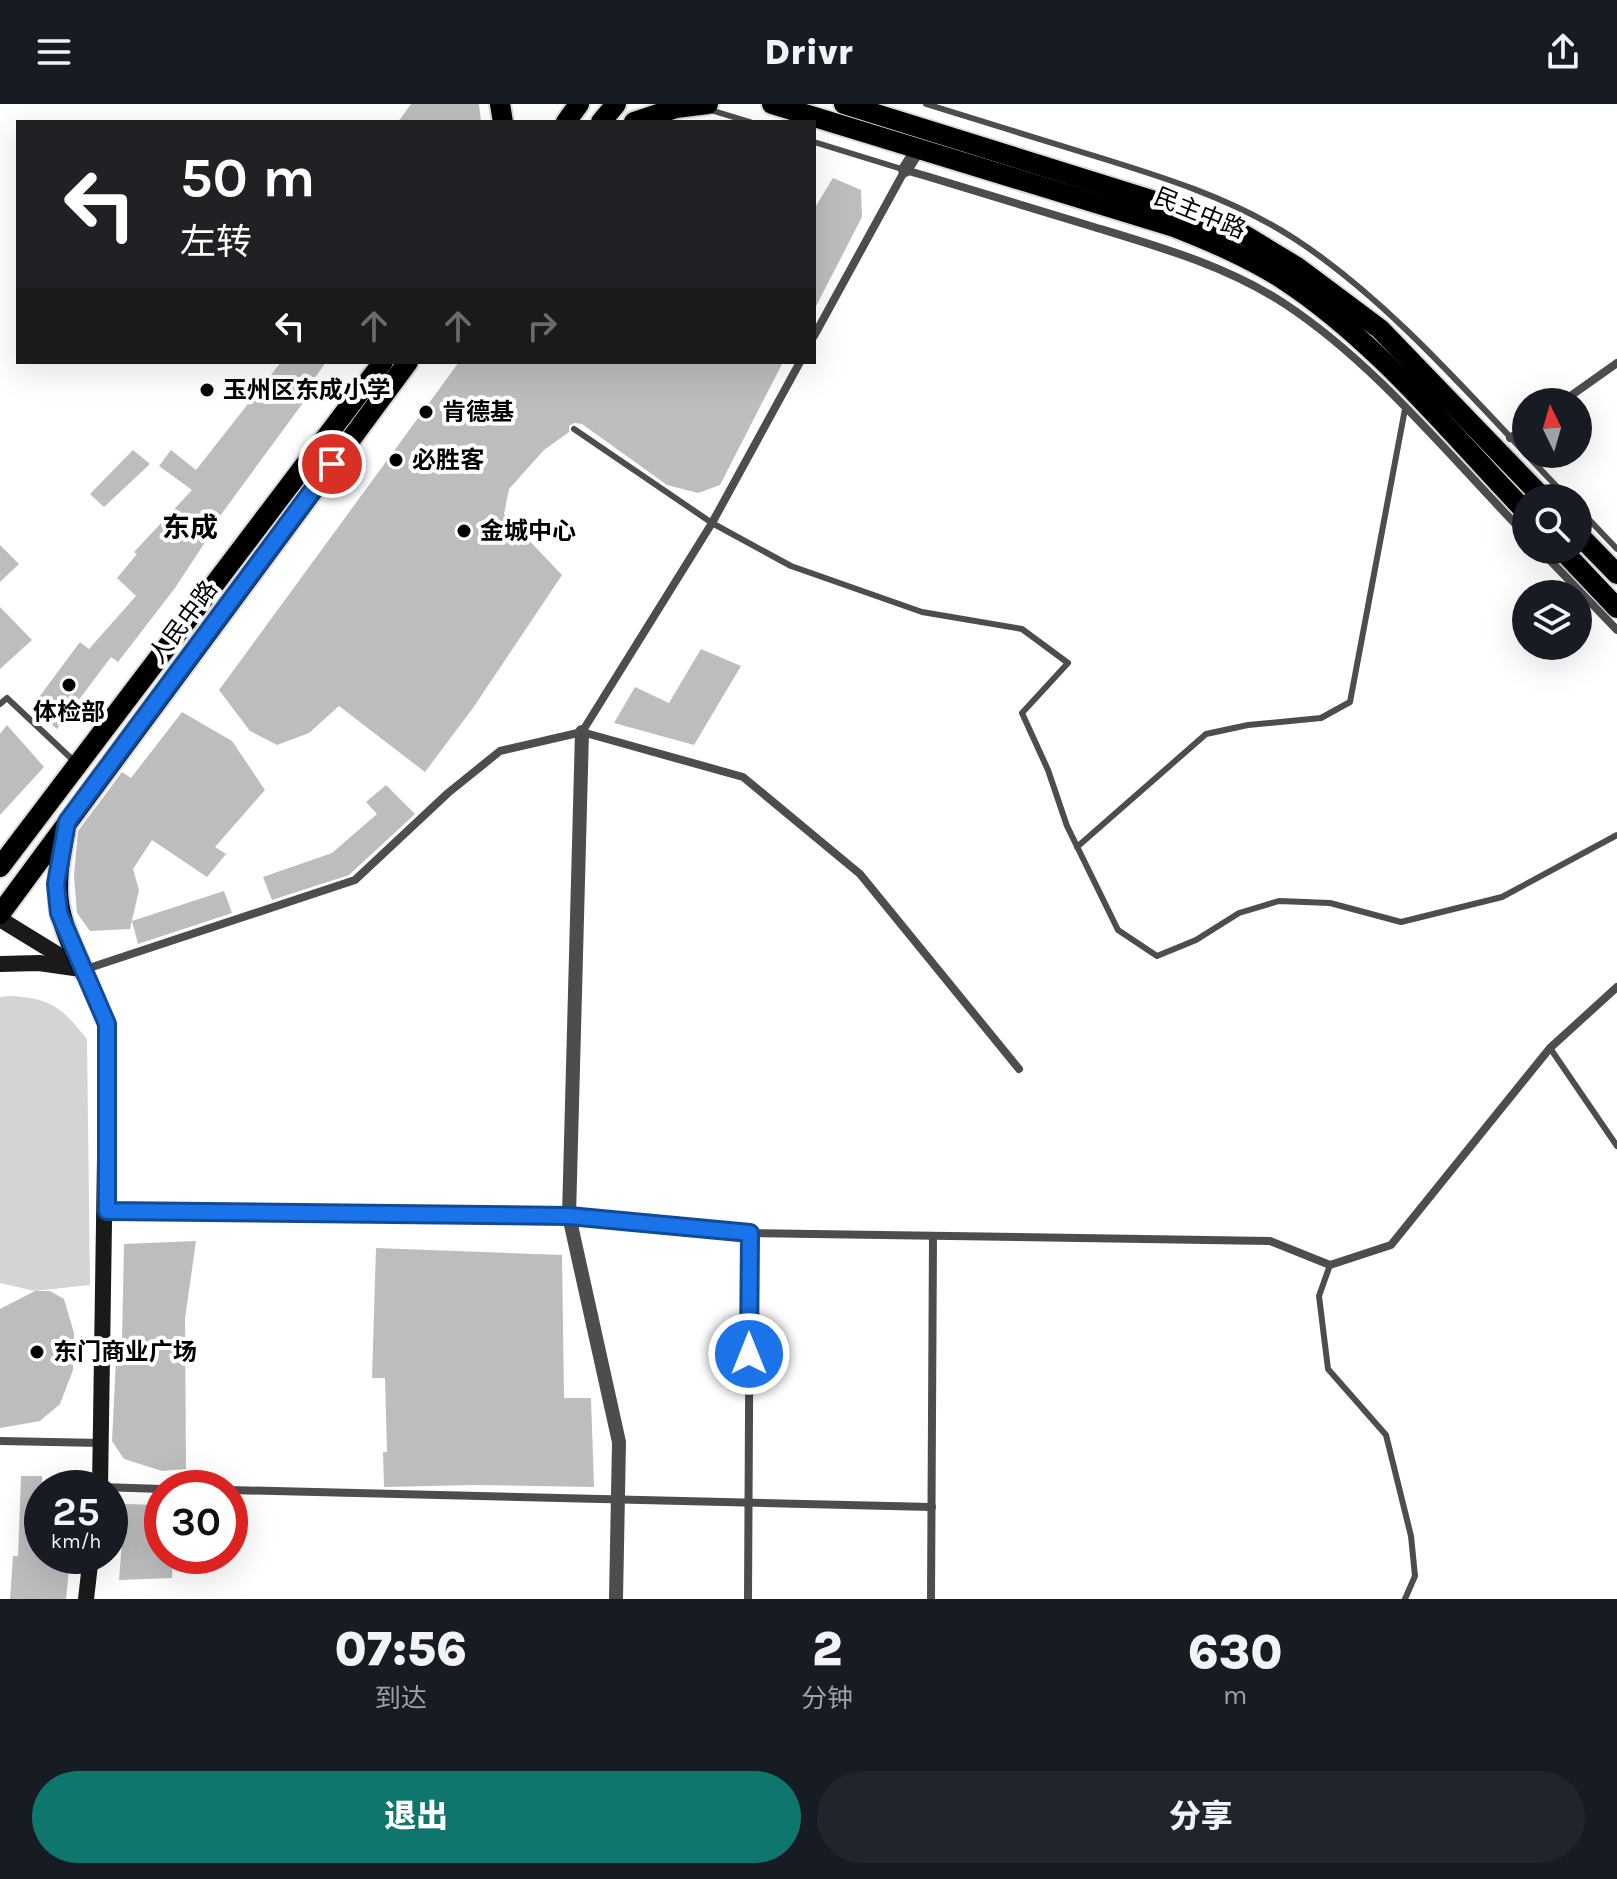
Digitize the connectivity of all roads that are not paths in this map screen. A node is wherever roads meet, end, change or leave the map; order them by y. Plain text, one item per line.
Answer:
1 (616, 104) edge
2 (699, 104) edge
3 (772, 104) edge
4 (844, 104) edge
5 (926, 104) edge
6 (603, 120) edge
7 (641, 120) edge
8 (744, 120) edge
9 (816, 143) edge
10 (918, 149) junction
11 (905, 170) junction
12 (816, 332) edge
13 (1617, 363) edge
14 (381, 364) edge
15 (407, 364) edge
16 (799, 364) edge
17 (1582, 388) edge
18 (1405, 409) junction
19 (574, 429) dead end
20 (1510, 438) joint
21 (1529, 484) edge
22 (1554, 484) edge
23 (1512, 497) edge
24 (1512, 520) edge
25 (712, 523) junction
26 (1592, 523) edge
27 (1592, 548) edge
28 (1617, 549) edge
29 (1553, 564) edge
30 (1575, 564) edge
31 (1617, 574) edge
32 (1617, 608) edge
33 (1617, 630) edge
34 (0, 704) edge
35 (582, 732) junction
36 (79, 766) junction
37 (67, 822) junction
38 (1617, 835) edge
39 (22, 839) junction
40 (1077, 847) junction
41 (0, 849) edge
42 (0, 867) edge
43 (0, 916) edge
44 (0, 964) edge
45 (83, 970) junction
46 (1617, 987) edge
47 (1550, 1048) junction
48 (1019, 1069) dead end
49 (1617, 1146) edge
50 (107, 1211) junction
51 (569, 1216) junction
52 (750, 1233) junction
53 (933, 1236) junction
54 (1330, 1265) junction
55 (0, 1441) edge
56 (102, 1443) junction
57 (101, 1470) edge
58 (248, 1491) edge
59 (618, 1501) junction
60 (748, 1504) junction
61 (932, 1507) junction
62 (89, 1574) edge
63 (86, 1599) edge
64 (616, 1599) edge
65 (748, 1599) edge
66 (931, 1599) edge
67 (1405, 1599) edge

1 - 6 main road
2 - 7 main road
2 - 8 lane
3 - 10 main road, 民主中路
4 - 21 main road, 民主中路
5 - 20 lane
9 - 11 lane
10 - 11 street
10 - 23 main road, 民主中路
11 - 12 street
11 - 18 street
13 - 17 street
14 - 36 main road, 人民中路
15 - 37 main road, 人民中路
16 - 25 street
18 - 24 street
18 - 40 lane
19 - 25 lane
20 - 22 lane
25 - 35 street
25 - 40 lane
26 - 28 lane
27 - 31 main road
29 - 33 street
30 - 32 main road
34 - 36 lane
35 - 45 street
35 - 48 street
35 - 51 street
36 - 39 main road, 人民中路
37 - 43 main road, 人民中路
37 - 45 main road
38 - 40 lane
39 - 41 main road
39 - 42 main road, 人民中路
43 - 45 main road
44 - 45 main road
45 - 50 main road
46 - 47 street
47 - 49 lane
47 - 54 street
50 - 51 street
50 - 56 main road
51 - 52 street
51 - 59 street
52 - 53 street
52 - 60 street
53 - 54 street
53 - 61 street
54 - 67 lane
55 - 56 street
56 - 57 main road
58 - 59 street
59 - 60 street
59 - 64 street
60 - 61 street
60 - 65 street
61 - 66 street
62 - 63 main road

